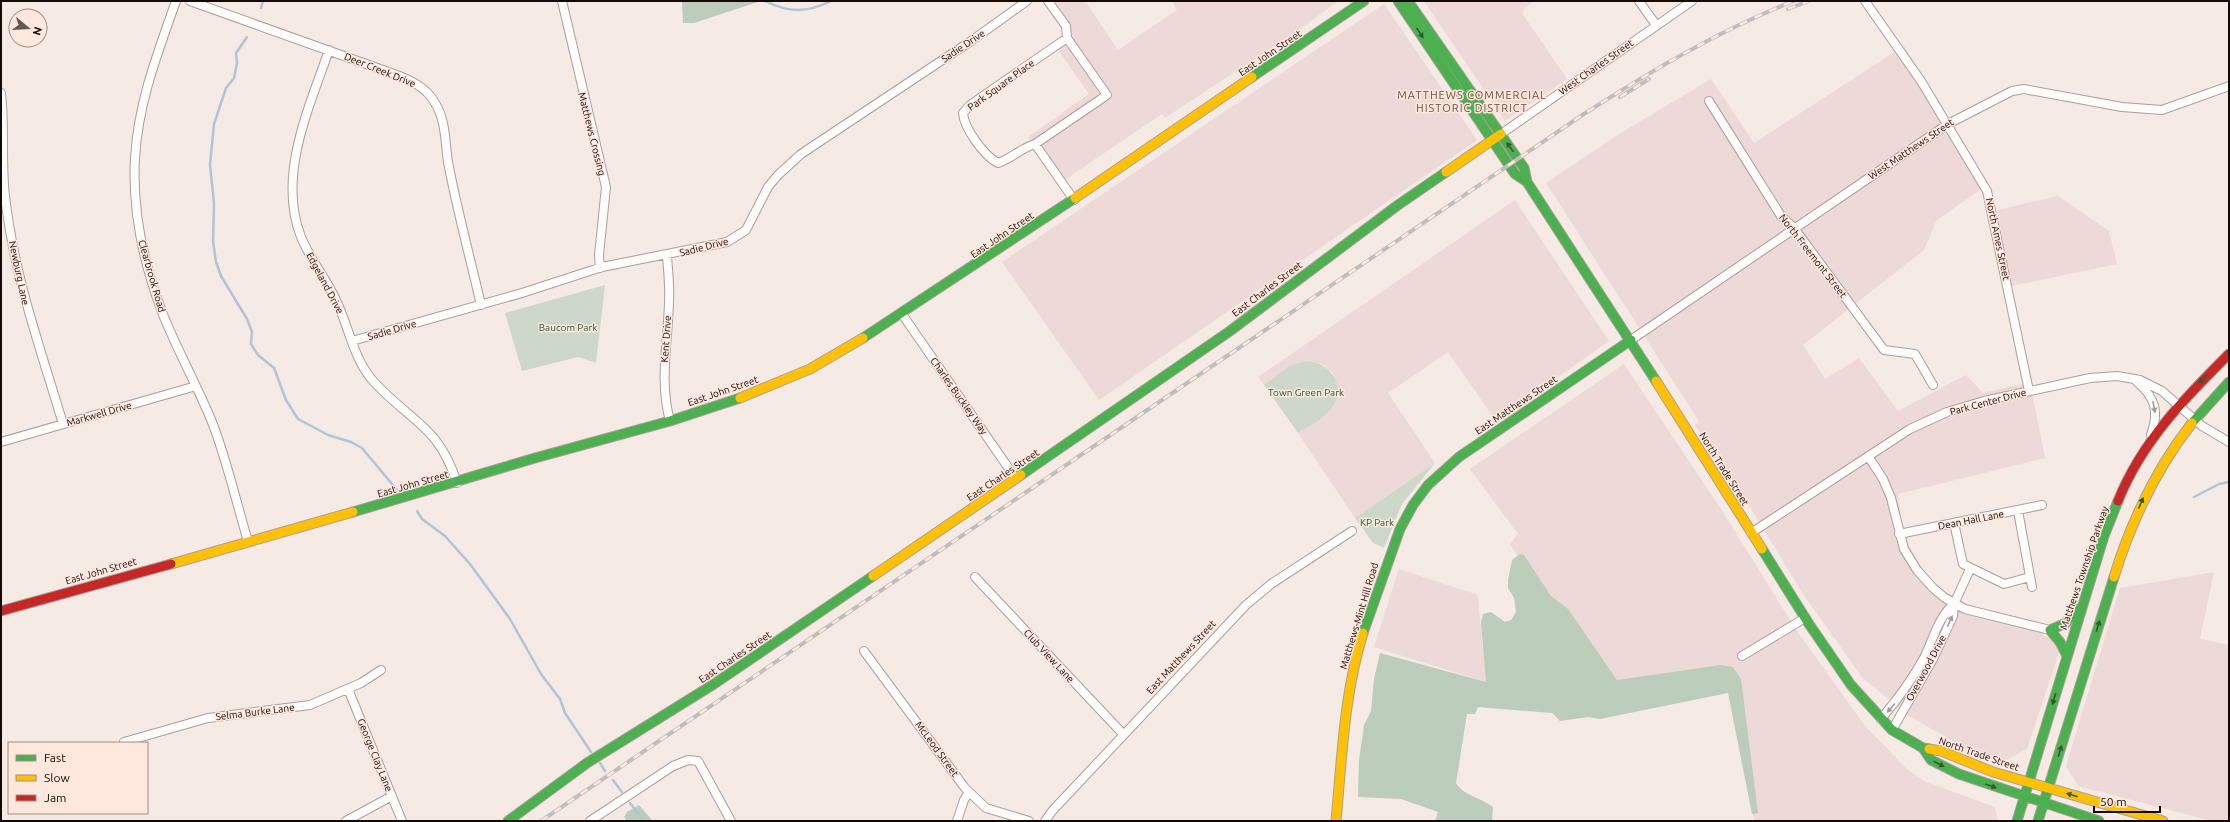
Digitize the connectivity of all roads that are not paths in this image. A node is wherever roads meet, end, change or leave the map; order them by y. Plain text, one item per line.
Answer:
1 (176, 1) edge
2 (190, 1) edge
3 (562, 1) edge
4 (1027, 1) edge
5 (1048, 1) edge
6 (1364, 1) edge
7 (1398, 1) edge
8 (1408, 1) edge
9 (1639, 1) edge
10 (1692, 1) edge
11 (1865, 1) edge
12 (1656, 25) junction
13 (1067, 38) junction
14 (329, 50) junction
15 (2229, 86) edge
16 (1, 93) edge
17 (1709, 101) dead end
18 (1948, 124) junction
19 (1501, 134) junction
20 (1492, 141) junction
21 (1035, 144) junction
22 (1527, 182) junction
23 (1074, 200) junction
24 (1794, 228) junction
25 (667, 256) junction
26 (600, 268) junction
27 (481, 305) junction
28 (902, 314) junction
29 (1631, 340) junction
30 (352, 341) junction
31 (2229, 354) edge
32 (2134, 379) junction
33 (2229, 382) edge
34 (1933, 385) dead end
35 (196, 386) junction
36 (2029, 391) junction
37 (2178, 405) junction
38 (2194, 419) junction
39 (670, 421) junction
40 (63, 424) junction
41 (1, 442) edge
42 (2150, 442) junction
43 (2229, 442) edge
44 (1868, 456) junction
45 (1016, 479) junction
46 (457, 483) junction
47 (1420, 496) joint
48 (2042, 505) dead end
49 (2018, 511) junction
50 (1954, 523) junction
51 (1352, 531) dead end
52 (1751, 533) junction
53 (1899, 534) junction
54 (248, 541) junction
55 (1970, 569) junction
56 (2092, 576) junction
57 (975, 577) dead end
58 (2030, 577) junction
59 (2032, 587) dead end
60 (1954, 604) junction
61 (1, 611) edge
62 (1805, 618) junction
63 (2050, 630) junction
64 (864, 651) dead end
65 (1742, 656) dead end
66 (2066, 656) junction
67 (381, 670) dead end
68 (348, 689) junction
69 (1881, 719) junction
70 (1892, 730) junction
71 (1123, 734) junction
72 (124, 742) edge
73 (1923, 748) junction
74 (2028, 782) junction
75 (2049, 788) junction
76 (969, 792) junction
77 (392, 796) junction
78 (2024, 797) junction
79 (2044, 804) junction
80 (346, 821) edge
81 (402, 821) edge
82 (508, 821) edge
83 (590, 821) edge
84 (731, 821) edge
85 (957, 821) edge
86 (1029, 821) edge
87 (1045, 821) edge
88 (1336, 821) edge
89 (2017, 821) edge
90 (2038, 821) edge
91 (2099, 821) edge
92 (2163, 821) edge

1 - 35 street, Clearbrook Road
2 - 14 street, Deer Creek Drive
3 - 26 street, Matthews Crossing
4 - 25 street, Sadie Drive
5 - 13 street, Park Square Place
6 - 23 main road, East John Street
7 -> 20 main road, North Trade Street
8 - 19 main road, North Trade Street
9 - 12 street
10 - 12 street, West Charles Street
11 - 18 street, North Ames Street
12 - 19 street, West Charles Street
13 - 21 street, Park Square Place
13 - 21 street, Park Square Place
14 - 27 street, Deer Creek Drive
14 - 30 street, Edgeland Drive
15 - 18 street, West Matthews Street
16 - 40 street, Newburg Lane
17 - 24 street, North Freemont Street
18 - 24 street, West Matthews Street
18 - 36 street, North Ames Street
19 - 20 main road, East Charles Street
22 -> 19 main road, North Trade Street
20 - 22 main road, North Trade Street
20 - 45 main road, East Charles Street
21 - 23 street
22 - 29 main road, North Trade Street
23 - 28 main road, East John Street
24 - 29 street, West Matthews Street
24 - 34 street, North Freemont Street
25 - 26 street, Sadie Drive
25 - 39 street, Kent Drive
26 - 27 street, Sadie Drive
27 - 30 street, Sadie Drive
28 - 39 main road, East John Street
28 - 45 street, Charles Buckley Way
29 - 47 main road, East Matthews Street
29 - 52 main road, North Trade Street
30 - 46 street, Edgeland Drive
31 -> 37 main road, Matthews Township Parkway
32 - 36 street, Park Center Drive
32 - 37 street, Park Center Drive
32 -> 42 street
33 - 38 main road
35 - 40 street, Markwell Drive
35 - 54 street, Clearbrook Road
36 - 44 street, Park Center Drive
37 - 38 street, Park Center Drive
37 - 42 main road, Matthews Township Parkway
38 - 43 street, Park Center Drive
75 -> 38 main road
39 - 46 main road, East John Street
40 - 41 street, Markwell Drive
42 - 56 main road, Matthews Township Parkway
44 - 52 street, Park Center Drive
44 - 53 street
45 - 82 main road, East Charles Street
46 - 54 main road, East John Street
47 - 88 main road, Matthews-Mint Hill Road
48 - 49 street, Dean Hall Lane
49 - 50 street, Dean Hall Lane
49 - 58 street
50 - 53 street, Dean Hall Lane
50 - 55 street
51 - 71 street, East Matthews Street
52 - 62 main road, North Trade Street
53 - 60 street
54 - 61 main road, East John Street
55 - 58 street
55 - 60 street, Overwood Drive
56 - 63 main road
56 - 66 main road, Matthews Township Parkway
57 - 71 street, Club View Lane
58 - 59 street
60 - 63 street
60 -> 69 street, Overwood Drive
70 -> 60 street, Overwood Drive
62 - 65 street
62 - 69 main road, North Trade Street
63 - 66 main road
64 - 76 street, McLeod Street
66 -> 74 main road, Matthews Township Parkway
67 - 68 street, Selma Burke Lane
68 - 72 street, Selma Burke Lane
68 - 77 street, George Clay Lane
69 - 70 main road, North Trade Street
70 - 73 main road, North Trade Street
71 - 87 street, East Matthews Street
73 - 74 main road, North Trade Street
73 -> 78 main road, North Trade Street
74 - 75 main road, North Trade Street
74 - 78 main road, Matthews Township Parkway
75 - 79 main road
92 -> 75 main road, North Trade Street
76 - 85 street
76 - 86 street, McLeod Street
77 - 80 street
77 - 81 street, George Clay Lane
78 - 79 main road, North Trade Street
78 - 89 main road, Matthews Township Parkway
79 - 90 main road
79 - 91 main road, North Trade Street
83 - 84 street

